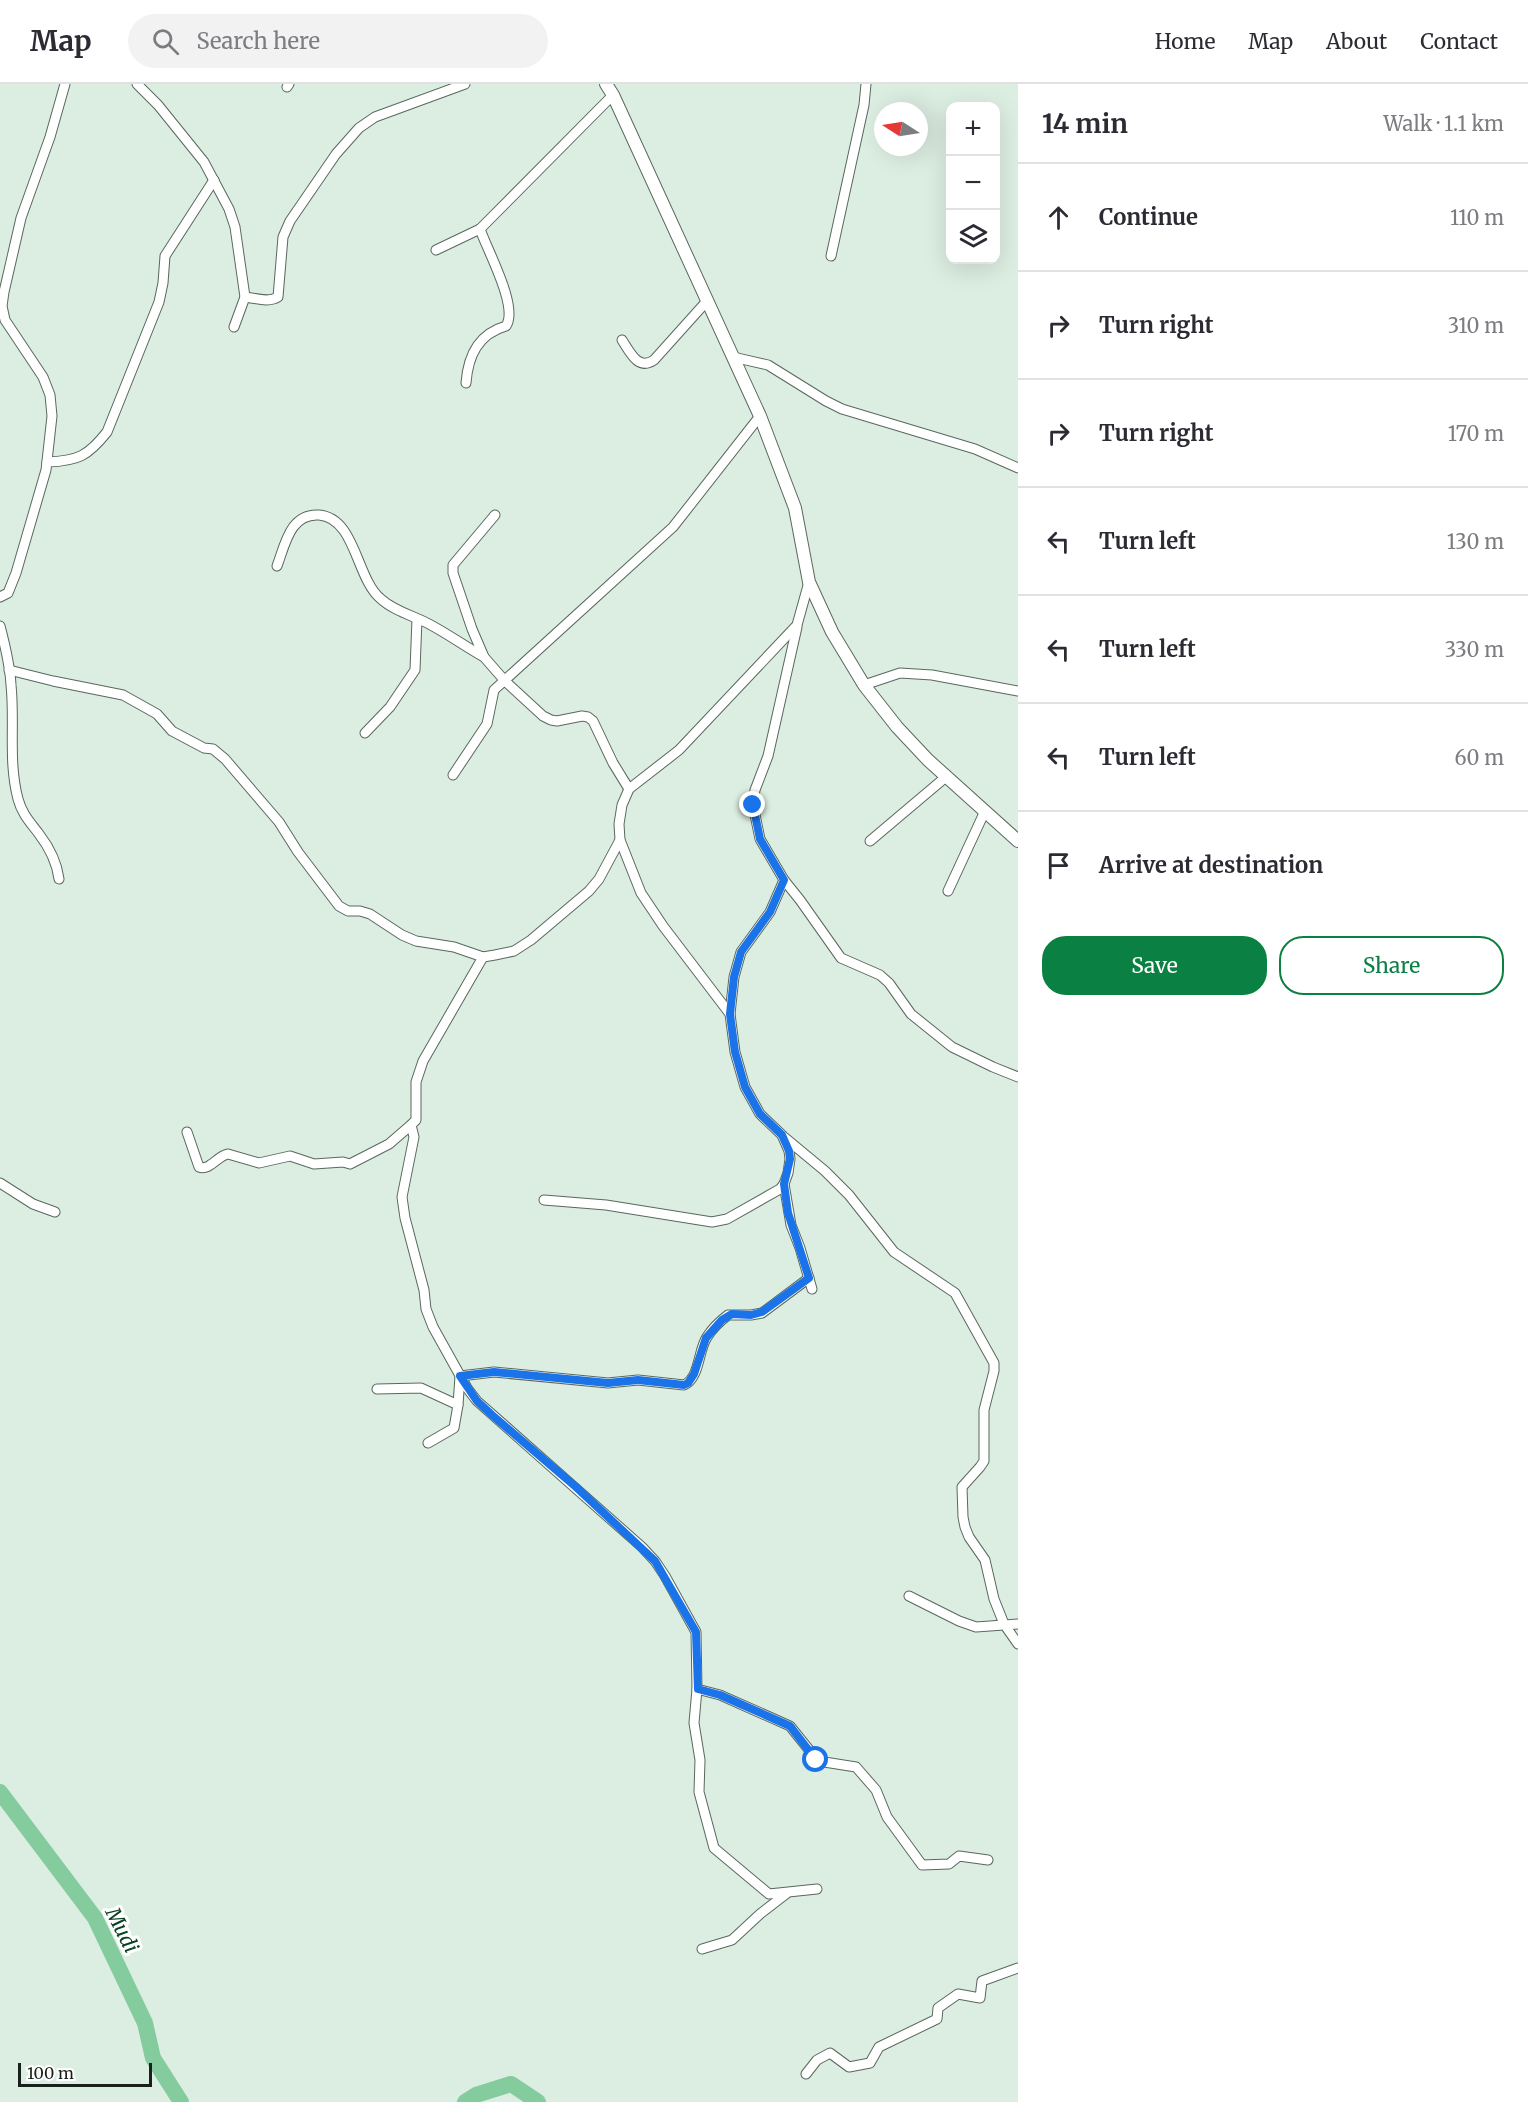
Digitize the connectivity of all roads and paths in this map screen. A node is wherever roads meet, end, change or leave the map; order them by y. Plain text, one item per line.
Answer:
1 (65, 84) edge
2 (137, 84) edge
3 (465, 84) edge
4 (867, 84) edge
5 (610, 89) edge
6 (214, 180) junction
7 (480, 229) junction
8 (436, 250) dead end
9 (831, 256) dead end
10 (2, 292) edge
11 (245, 297) junction
12 (707, 302) junction
13 (234, 327) dead end
14 (622, 340) dead end
15 (733, 357) junction
16 (466, 383) dead end
17 (760, 416) junction
18 (47, 462) junction
19 (1018, 468) edge
20 (495, 515) dead end
21 (277, 566) dead end
22 (809, 582) junction
23 (0, 597) edge
24 (417, 619) junction
25 (797, 625) junction
26 (0, 626) edge
27 (484, 657) junction
28 (9, 670) junction
29 (505, 681) junction
30 (864, 685) junction
31 (1018, 691) edge
32 (365, 733) dead end
33 (453, 775) dead end
34 (947, 777) junction
35 (628, 789) junction
36 (985, 811) junction
37 (620, 840) junction
38 (870, 841) dead end
39 (1018, 841) edge
40 (59, 879) dead end
41 (784, 880) junction
42 (948, 891) dead end
43 (483, 957) junction
44 (730, 1014) junction
45 (1018, 1077) edge
46 (411, 1125) junction
47 (187, 1132) dead end
48 (782, 1135) junction
49 (0, 1183) edge
50 (784, 1184) junction
51 (544, 1200) dead end
52 (55, 1212) dead end
53 (809, 1278) junction
54 (812, 1289) dead end
55 (460, 1376) junction
56 (377, 1389) dead end
57 (458, 1405) junction
58 (428, 1443) dead end
59 (909, 1596) dead end
60 (1004, 1624) junction
61 (1018, 1624) edge
62 (1018, 1644) edge
63 (698, 1689) junction
64 (987, 1860) dead end
65 (817, 1889) dead end
66 (787, 1893) junction
67 (702, 1949) dead end
68 (1018, 1968) edge
69 (806, 2074) dead end

1 - 10 street
2 - 6 street
3 - 11 street
4 - 9 street
5 - 7 street
5 - 12 street
6 - 11 street
6 - 18 street
7 - 8 street
7 - 16 street
10 - 18 street
11 - 13 street
12 - 14 street
12 - 15 street
15 - 17 street
15 - 19 street
17 - 22 street
17 - 29 street
18 - 23 street
20 - 27 street
21 - 24 street
22 - 25 street
22 - 30 street
24 - 27 street
24 - 32 street
25 - 35 street
25 - 41 street
26 - 28 street
27 - 29 street
28 - 40 street
28 - 43 street
29 - 33 street
29 - 35 street
30 - 31 street
30 - 34 street
34 - 36 street
34 - 38 street
35 - 37 street
36 - 39 street
36 - 42 street
37 - 43 street
37 - 44 street
41 - 44 street
41 - 45 street
43 - 46 street
44 - 48 street
46 - 47 street
46 - 55 street
48 - 50 street
48 - 60 street
49 - 52 street
50 - 51 street
50 - 53 street
53 - 54 street
53 - 55 street
55 - 57 street
55 - 63 street
56 - 57 street
57 - 58 street
59 - 60 street
60 - 61 street
60 - 62 street
63 - 64 street
63 - 66 street
65 - 66 street
66 - 67 street
68 - 69 street

